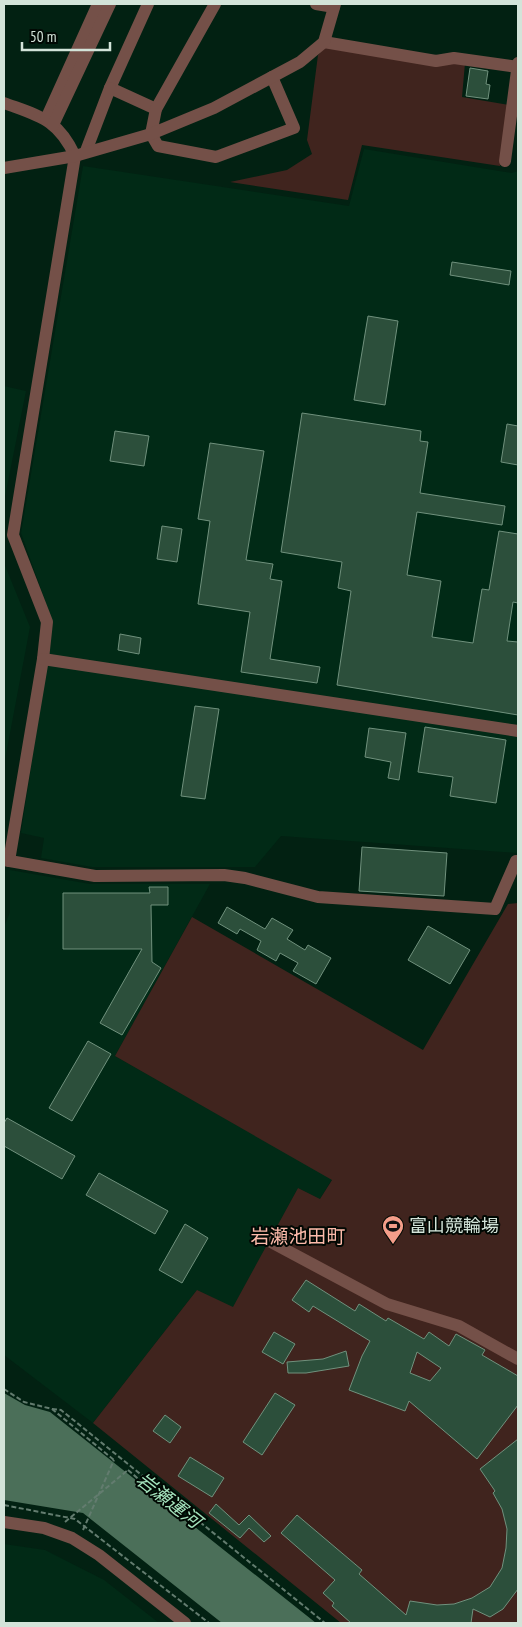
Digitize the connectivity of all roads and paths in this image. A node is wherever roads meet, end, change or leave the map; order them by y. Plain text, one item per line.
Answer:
1 (98, 4) edge
2 (110, 4) edge
3 (148, 4) edge
4 (215, 4) edge
5 (316, 4) edge
6 (335, 5) edge
7 (324, 42) junction
8 (518, 63) edge
9 (518, 67) edge
10 (272, 77) junction
11 (110, 88) junction
12 (4, 103) edge
13 (156, 109) junction
14 (50, 122) junction
15 (150, 134) junction
16 (80, 153) junction
17 (505, 161) dead end
18 (4, 168) edge
19 (43, 659) junction
20 (518, 731) edge
21 (6, 861) edge
22 (518, 861) edge
23 (270, 1242) dead end
24 (518, 1359) edge
25 (4, 1389) edge
26 (52, 1409) junction
27 (154, 1483) junction
28 (98, 1495) junction
29 (4, 1522) edge
30 (65, 1522) dead end
31 (83, 1530) dead end
32 (185, 1623) edge
33 (325, 1623) edge

1 - 14 street
2 - 14 street
3 - 11 street
4 - 13 street
5 - 6 street
6 - 7 street
7 - 9 street
7 - 10 street
8 - 9 street
9 - 17 street
10 - 15 street
10 - 15 street
11 - 13 street
11 - 16 street
12 - 14 street
13 - 15 street
14 - 16 street
15 - 16 street
16 - 18 street
16 - 19 street
19 - 20 street
19 - 21 street
21 - 22 street
23 - 24 street
25 - 26 path
26 - 27 path
26 - 28 path, bridge
27 - 28 path, bridge
27 - 33 path
28 - 30 path, bridge
28 - 31 path, bridge
29 - 32 street

